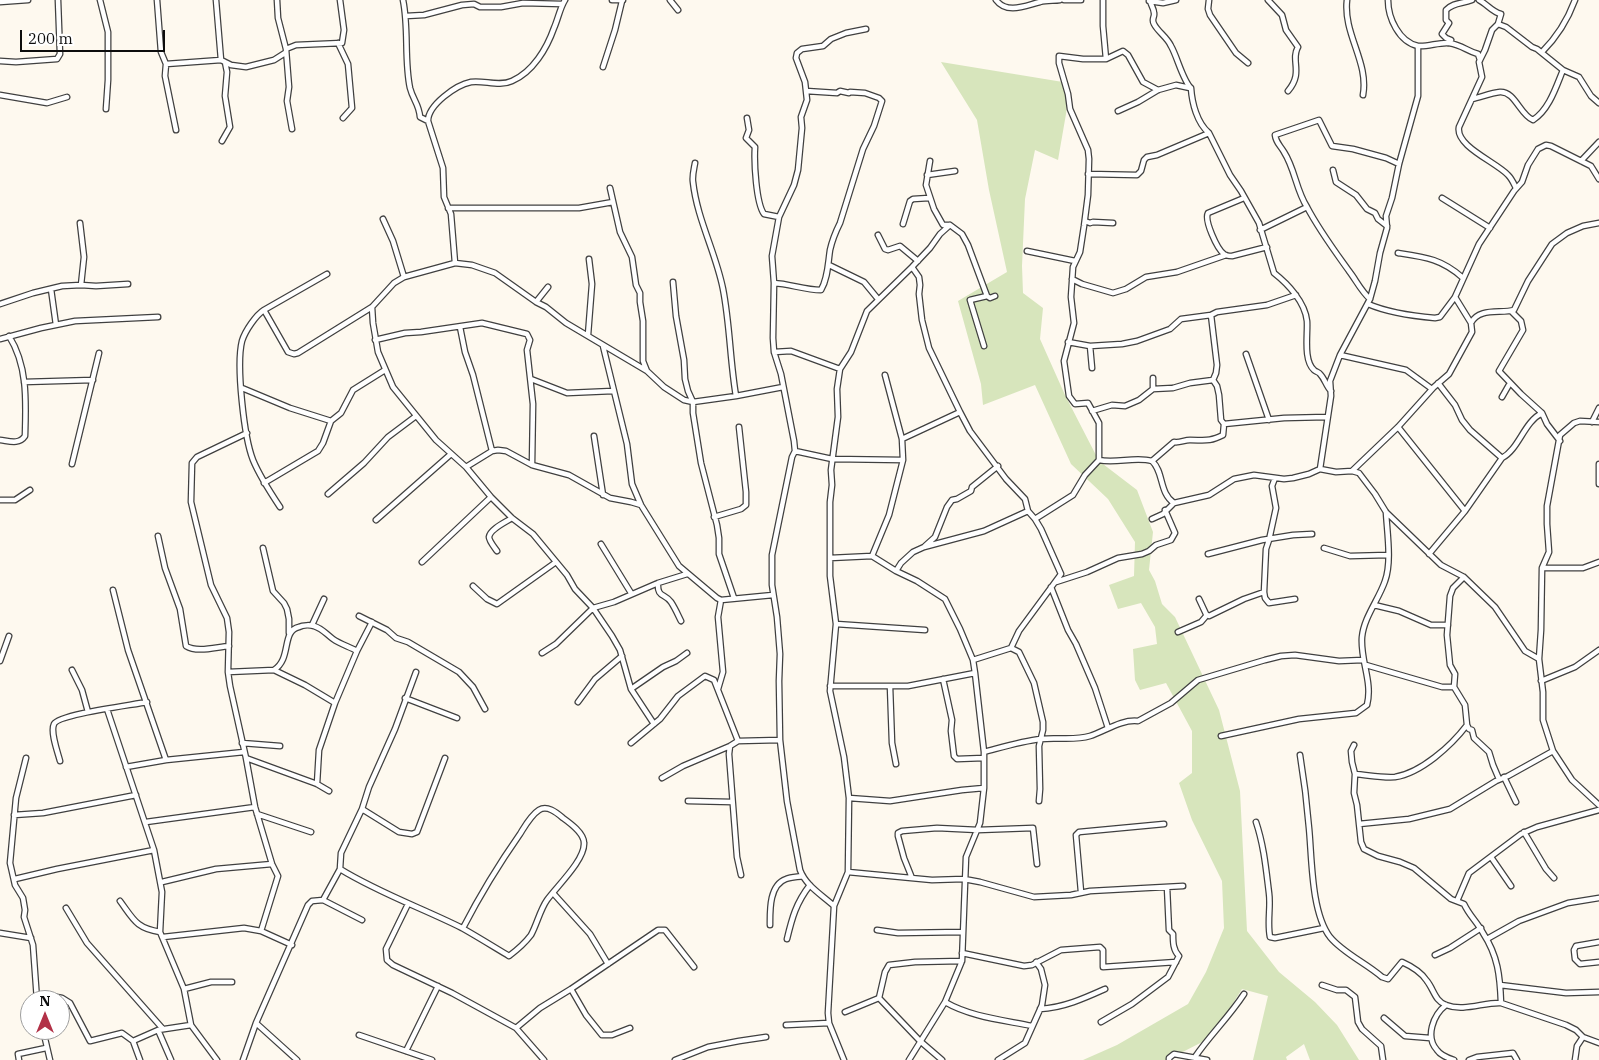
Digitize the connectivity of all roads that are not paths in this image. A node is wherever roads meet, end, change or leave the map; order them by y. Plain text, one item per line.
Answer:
1 (28, 0) edge
2 (58, 0) edge
3 (100, 0) edge
4 (157, 0) edge
5 (216, 0) edge
6 (277, 0) edge
7 (340, 0) edge
8 (403, 0) edge
9 (612, 0) edge
10 (623, 0) edge
11 (670, 0) edge
12 (996, 0) edge
13 (1054, 0) edge
14 (1060, 0) edge
15 (1064, 0) edge
16 (1081, 0) edge
17 (1102, 0) edge
18 (1176, 0) edge
19 (1209, 0) edge
20 (1268, 0) edge
21 (1347, 0) edge
22 (1388, 0) edge
23 (1472, 0) edge
24 (1479, 0) edge
25 (1575, 0) edge
26 (1149, 1) edge
27 (0, 2) edge
28 (564, 2) edge
29 (678, 10) dead end
30 (406, 16) junction
31 (1498, 24) junction
32 (866, 29) dead end
33 (338, 43) junction
34 (1448, 43) junction
35 (1418, 46) junction
36 (286, 51) junction
37 (1542, 52) junction
38 (1106, 59) junction
39 (1480, 60) junction
40 (0, 61) edge
41 (223, 61) junction
42 (1248, 63) dead end
43 (166, 64) junction
44 (232, 65) junction
45 (603, 67) dead end
46 (1563, 70) junction
47 (227, 72) junction
48 (1191, 88) junction
49 (1158, 90) junction
50 (806, 91) junction
51 (1288, 91) dead end
52 (0, 95) edge
53 (1364, 96) dead end
54 (67, 97) dead end
55 (1472, 99) junction
56 (1599, 103) edge
57 (106, 109) dead end
58 (1118, 111) dead end
59 (343, 118) dead end
60 (428, 118) junction
61 (747, 118) dead end
62 (292, 129) dead end
63 (176, 130) dead end
64 (1209, 133) junction
65 (222, 141) dead end
66 (1599, 142) edge
67 (930, 161) dead end
68 (1581, 161) junction
69 (695, 163) dead end
70 (1399, 164) junction
71 (1333, 170) dead end
72 (955, 171) dead end
73 (1088, 174) junction
74 (927, 176) junction
75 (1599, 179) edge
76 (610, 188) dead end
77 (1516, 188) junction
78 (930, 198) junction
79 (1244, 198) junction
80 (1442, 198) dead end
81 (613, 202) junction
82 (1307, 207) junction
83 (448, 208) junction
84 (779, 217) junction
85 (383, 219) dead end
86 (1084, 221) junction
87 (80, 223) dead end
88 (1113, 223) dead end
89 (1599, 223) edge
90 (904, 224) dead end
91 (950, 225) junction
92 (1387, 226) junction
93 (1490, 228) junction
94 (1260, 230) junction
95 (878, 235) dead end
96 (1267, 247) junction
97 (1027, 250) dead end
98 (1398, 253) dead end
99 (1226, 255) junction
100 (589, 260) dead end
101 (918, 261) junction
102 (1076, 261) junction
103 (454, 263) junction
104 (829, 265) junction
105 (912, 267) junction
106 (327, 274) dead end
107 (404, 277) junction
108 (1463, 278) junction
109 (1072, 279) junction
110 (673, 282) dead end
111 (774, 283) junction
112 (128, 284) dead end
113 (81, 285) junction
114 (548, 287) dead end
115 (51, 289) junction
116 (1296, 294) junction
117 (987, 296) junction
118 (995, 296) dead end
119 (1455, 297) junction
120 (878, 298) junction
121 (536, 302) junction
122 (1369, 302) junction
123 (0, 304) edge
124 (372, 307) junction
125 (264, 310) junction
126 (1510, 311) junction
127 (1211, 315) junction
128 (158, 317) dead end
129 (1472, 323) junction
130 (56, 325) junction
131 (460, 327) junction
132 (588, 335) junction
133 (9, 336) junction
134 (0, 339) edge
135 (375, 340) junction
136 (1068, 342) junction
137 (603, 346) junction
138 (984, 346) dead end
139 (1090, 346) junction
140 (774, 352) junction
141 (99, 353) dead end
142 (1246, 354) dead end
143 (1340, 355) junction
144 (1092, 368) dead end
145 (840, 369) junction
146 (385, 370) junction
147 (646, 370) junction
148 (885, 375) dead end
149 (1153, 378) dead end
150 (531, 379) junction
151 (93, 380) junction
152 (1213, 380) junction
153 (24, 382) junction
154 (1438, 383) junction
155 (1510, 383) junction
156 (783, 387) junction
157 (242, 388) junction
158 (1153, 389) junction
159 (1432, 389) junction
160 (613, 391) junction
161 (1331, 391) junction
162 (736, 396) junction
163 (1502, 397) dead end
164 (693, 402) junction
165 (1599, 408) edge
166 (1092, 411) junction
167 (960, 412) junction
168 (1542, 413) junction
169 (416, 416) junction
170 (1327, 417) junction
171 (1269, 420) junction
172 (332, 421) junction
173 (1592, 422) junction
174 (1599, 422) edge
175 (1224, 424) junction
176 (739, 427) dead end
177 (1398, 427) junction
178 (247, 434) junction
179 (594, 436) dead end
180 (902, 439) junction
181 (0, 440) edge
182 (1560, 441) junction
183 (492, 451) junction
184 (794, 451) junction
185 (451, 454) junction
186 (1502, 458) junction
187 (832, 459) junction
188 (903, 460) junction
189 (1099, 460) junction
190 (1152, 461) junction
191 (72, 464) dead end
192 (1599, 464) edge
193 (532, 465) junction
194 (998, 466) junction
195 (466, 468) junction
196 (1320, 469) junction
197 (1352, 471) junction
198 (1275, 478) junction
199 (264, 483) junction
200 (1599, 484) edge
201 (30, 490) dead end
202 (328, 494) dead end
203 (603, 495) junction
204 (491, 497) junction
205 (0, 500) edge
206 (1174, 503) junction
207 (641, 505) junction
208 (280, 507) dead end
209 (1165, 510) junction
210 (1028, 511) junction
211 (1466, 511) junction
212 (1386, 512) junction
213 (714, 517) junction
214 (512, 518) junction
215 (1036, 519) junction
216 (1152, 519) dead end
217 (376, 520) dead end
218 (1312, 534) dead end
219 (158, 536) dead end
220 (1270, 540) junction
221 (601, 544) dead end
222 (924, 547) junction
223 (263, 548) dead end
224 (1324, 548) dead end
225 (497, 551) dead end
226 (1208, 554) dead end
227 (1429, 554) junction
228 (1388, 555) junction
229 (872, 556) junction
230 (830, 558) junction
231 (422, 562) dead end
232 (556, 562) junction
233 (1599, 562) edge
234 (1542, 568) junction
235 (896, 571) junction
236 (687, 574) junction
237 (1464, 577) junction
238 (1056, 582) junction
239 (658, 583) junction
240 (473, 586) dead end
241 (1051, 587) junction
242 (113, 590) dead end
243 (1264, 592) junction
244 (631, 593) junction
245 (774, 595) junction
246 (734, 598) junction
247 (324, 599) dead end
248 (1199, 599) dead end
249 (1294, 599) dead end
250 (721, 600) junction
251 (1374, 605) junction
252 (592, 608) junction
253 (1207, 615) junction
254 (358, 616) dead end
255 (681, 621) dead end
256 (372, 622) junction
257 (836, 624) junction
258 (312, 625) junction
259 (1448, 625) junction
260 (925, 630) dead end
261 (1178, 632) dead end
262 (289, 633) junction
263 (9, 636) dead end
264 (229, 646) junction
265 (1011, 648) junction
266 (1599, 650) edge
267 (357, 651) junction
268 (542, 653) dead end
269 (687, 653) dead end
270 (622, 656) junction
271 (1539, 659) junction
272 (973, 660) junction
273 (1363, 660) junction
274 (0, 661) edge
275 (1366, 665) junction
276 (72, 670) dead end
277 (274, 670) junction
278 (228, 672) junction
279 (416, 672) dead end
280 (975, 673) junction
281 (722, 679) junction
282 (943, 679) junction
283 (714, 680) junction
284 (1542, 681) junction
285 (830, 686) junction
286 (890, 686) junction
287 (1454, 687) junction
288 (631, 689) junction
289 (718, 689) junction
290 (405, 698) junction
291 (147, 702) junction
292 (578, 702) dead end
293 (335, 704) junction
294 (107, 709) junction
295 (485, 709) dead end
296 (88, 712) junction
297 (457, 718) dead end
298 (654, 724) junction
299 (1468, 725) junction
300 (1108, 728) junction
301 (1221, 736) dead end
302 (1041, 739) junction
303 (780, 740) junction
304 (738, 741) junction
305 (242, 743) junction
306 (631, 743) dead end
307 (1354, 745) dead end
308 (280, 746) dead end
309 (730, 746) junction
310 (1553, 751) junction
311 (244, 752) junction
312 (984, 752) junction
313 (1300, 755) dead end
314 (26, 758) dead end
315 (246, 758) junction
316 (445, 758) dead end
317 (984, 758) junction
318 (166, 760) junction
319 (60, 761) dead end
320 (896, 764) dead end
321 (126, 767) junction
322 (1356, 774) junction
323 (662, 778) dead end
324 (1501, 778) junction
325 (317, 784) junction
326 (984, 788) junction
327 (330, 791) dead end
328 (136, 795) junction
329 (849, 798) junction
330 (1039, 801) dead end
331 (688, 802) dead end
332 (732, 802) junction
333 (1516, 802) dead end
334 (1599, 805) edge
335 (255, 807) junction
336 (362, 809) junction
337 (1599, 810) edge
338 (257, 814) junction
339 (14, 815) junction
340 (146, 822) junction
341 (1256, 822) dead end
342 (1164, 824) dead end
343 (1359, 824) junction
344 (978, 830) junction
345 (311, 832) dead end
346 (1524, 832) junction
347 (154, 850) junction
348 (1491, 857) junction
349 (272, 864) junction
350 (1036, 864) dead end
351 (340, 869) junction
352 (848, 872) junction
353 (741, 874) dead end
354 (803, 876) junction
355 (912, 878) junction
356 (1554, 878) dead end
357 (15, 879) junction
358 (964, 879) junction
359 (162, 882) junction
360 (810, 885) junction
361 (1183, 886) dead end
362 (1511, 886) dead end
363 (1166, 887) junction
364 (1080, 892) junction
365 (553, 893) junction
366 (1599, 898) edge
367 (323, 900) junction
368 (120, 901) dead end
369 (1458, 901) junction
370 (408, 904) junction
371 (834, 906) junction
372 (66, 908) dead end
373 (362, 920) dead end
374 (770, 925) dead end
375 (462, 928) junction
376 (1324, 928) junction
377 (1480, 928) junction
378 (877, 930) dead end
379 (261, 931) junction
380 (0, 932) edge
381 (963, 932) junction
382 (162, 935) junction
383 (31, 938) junction
384 (787, 939) dead end
385 (1487, 939) junction
386 (1599, 942) edge
387 (292, 945) junction
388 (962, 953) junction
389 (1434, 955) dead end
390 (962, 961) junction
391 (1036, 962) junction
392 (1176, 962) junction
393 (1599, 962) edge
394 (608, 964) junction
395 (694, 968) dead end
396 (232, 982) dead end
397 (1500, 984) junction
398 (1322, 985) dead end
399 (438, 986) junction
400 (184, 989) junction
401 (571, 989) junction
402 (1105, 989) dead end
403 (36, 990) edge
404 (1599, 992) edge
405 (1244, 994) dead end
406 (879, 998) junction
407 (70, 1002) edge
408 (945, 1002) junction
409 (1501, 1003) junction
410 (1446, 1005) junction
411 (1040, 1009) junction
412 (844, 1012) dead end
413 (1384, 1018) dead end
414 (1101, 1022) dead end
415 (829, 1023) junction
416 (256, 1024) junction
417 (191, 1025) junction
418 (786, 1025) dead end
419 (1032, 1026) junction
420 (516, 1028) junction
421 (630, 1028) dead end
422 (161, 1030) junction
423 (359, 1036) dead end
424 (766, 1037) dead end
425 (1583, 1037) junction
426 (1430, 1038) junction
427 (45, 1040) edge
428 (133, 1041) junction
429 (920, 1041) junction
430 (1599, 1043) edge
431 (46, 1048) junction
432 (406, 1051) junction
433 (1195, 1057) junction
434 (19, 1060) edge
435 (50, 1060) edge
436 (140, 1060) edge
437 (171, 1060) edge
438 (217, 1060) edge
439 (242, 1060) edge
440 (297, 1060) edge
441 (432, 1060) edge
442 (544, 1060) edge
443 (675, 1060) edge
444 (844, 1060) edge
445 (909, 1060) edge
446 (942, 1060) edge
447 (998, 1060) edge
448 (1169, 1060) edge
449 (1208, 1060) edge
450 (1383, 1060) edge
451 (1454, 1060) edge
452 (1469, 1060) edge
453 (1517, 1060) edge
454 (1575, 1060) edge

1 - 27 street
2 - 40 street
3 - 57 street
4 - 43 street
5 - 41 street
6 - 36 street
7 - 33 street
8 - 30 street
9 - 10 street
10 - 45 street
11 - 29 street
12 - 13 street
13 - 14 street
15 - 16 street
17 - 38 street
18 - 26 street
19 - 42 street
20 - 51 street
21 - 53 street
22 - 35 street
23 - 34 street
24 - 31 street
25 - 37 street
26 - 48 street
28 - 30 street
28 - 60 street
30 - 60 street
31 - 37 street
31 - 39 street
32 - 50 street
33 - 36 street
33 - 59 street
34 - 35 street
34 - 39 street
35 - 70 street
36 - 44 street
36 - 62 street
37 - 46 street
38 - 49 street
38 - 73 street
39 - 55 street
41 - 43 street
41 - 44 street
41 - 47 street
43 - 63 street
44 - 47 street
46 - 55 street
46 - 56 street
47 - 65 street
48 - 49 street
48 - 64 street
49 - 58 street
50 - 84 street
50 - 104 street
52 - 54 street
55 - 77 street
60 - 83 street
61 - 84 street
64 - 73 street
64 - 79 street
66 - 68 street
67 - 74 street
68 - 75 street
68 - 77 street
69 - 162 street
70 - 82 street
70 - 92 street
71 - 92 street
72 - 74 street
73 - 86 street
74 - 78 street
76 - 81 street
77 - 93 street
78 - 90 street
78 - 91 street
79 - 94 street
79 - 99 street
80 - 93 street
81 - 83 street
81 - 147 street
82 - 94 street
82 - 122 street
83 - 103 street
84 - 111 street
85 - 107 street
86 - 88 street
86 - 102 street
87 - 113 street
89 - 126 street
91 - 101 street
91 - 117 street
92 - 122 street
93 - 108 street
94 - 96 street
95 - 101 street
96 - 99 street
96 - 116 street
97 - 102 street
98 - 108 street
99 - 109 street
100 - 132 street
101 - 105 street
102 - 109 street
103 - 107 street
103 - 121 street
104 - 111 street
104 - 120 street
105 - 120 street
105 - 167 street
106 - 125 street
107 - 124 street
108 - 119 street
109 - 136 street
110 - 164 street
111 - 140 street
112 - 113 street
113 - 115 street
114 - 121 street
115 - 123 street
115 - 130 street
116 - 127 street
116 - 161 street
117 - 118 street
117 - 138 street
119 - 122 street
119 - 129 street
120 - 145 street
121 - 132 street
122 - 143 street
124 - 125 street
124 - 135 street
125 - 157 street
126 - 129 street
126 - 155 street
127 - 139 street
127 - 152 street
128 - 130 street
129 - 154 street
130 - 133 street
131 - 135 street
131 - 150 street
131 - 183 street
132 - 137 street
133 - 134 street
133 - 153 street
135 - 146 street
136 - 139 street
136 - 166 street
137 - 147 street
137 - 160 street
139 - 144 street
140 - 145 street
140 - 156 street
141 - 151 street
142 - 171 street
143 - 159 street
143 - 161 street
145 - 187 street
146 - 169 street
146 - 172 street
147 - 164 street
148 - 180 street
149 - 158 street
150 - 160 street
150 - 193 street
151 - 153 street
151 - 191 street
152 - 158 street
152 - 175 street
153 - 181 street
154 - 159 street
154 - 186 street
155 - 163 street
155 - 168 street
156 - 162 street
156 - 184 street
157 - 172 street
157 - 178 street
158 - 166 street
159 - 177 street
160 - 207 street
161 - 170 street
162 - 164 street
164 - 213 street
165 - 173 street
166 - 189 street
167 - 180 street
167 - 194 street
168 - 182 street
168 - 186 street
169 - 185 street
169 - 202 street
170 - 171 street
170 - 196 street
171 - 175 street
172 - 199 street
173 - 174 street
173 - 182 street
175 - 190 street
176 - 213 street
177 - 197 street
177 - 211 street
178 - 199 street
178 - 264 street
179 - 203 street
180 - 188 street
182 - 234 street
183 - 193 street
183 - 195 street
184 - 187 street
184 - 245 street
185 - 195 street
185 - 217 street
186 - 211 street
187 - 188 street
187 - 230 street
188 - 229 street
189 - 190 street
189 - 215 street
190 - 206 street
192 - 200 street
193 - 203 street
194 - 210 street
194 - 222 street
195 - 204 street
196 - 197 street
196 - 198 street
197 - 212 street
198 - 206 street
198 - 220 street
199 - 208 street
201 - 205 street
203 - 207 street
204 - 214 street
204 - 231 street
206 - 209 street
207 - 236 street
209 - 216 street
209 - 238 street
210 - 215 street
210 - 222 street
211 - 227 street
212 - 227 street
212 - 228 street
213 - 246 street
214 - 225 street
214 - 232 street
215 - 238 street
218 - 220 street
219 - 264 street
220 - 226 street
220 - 243 street
221 - 244 street
222 - 235 street
223 - 262 street
224 - 228 street
227 - 237 street
228 - 251 street
229 - 230 street
229 - 235 street
230 - 257 street
232 - 240 street
232 - 252 street
233 - 234 street
234 - 271 street
235 - 272 street
236 - 239 street
236 - 250 street
237 - 259 street
237 - 271 street
238 - 241 street
239 - 244 street
239 - 255 street
241 - 265 street
241 - 300 street
242 - 291 street
243 - 249 street
243 - 253 street
244 - 252 street
245 - 246 street
245 - 303 street
246 - 250 street
247 - 258 street
248 - 253 street
250 - 281 street
251 - 259 street
251 - 273 street
252 - 268 street
252 - 270 street
253 - 261 street
254 - 256 street
256 - 267 street
256 - 295 street
257 - 260 street
257 - 285 street
258 - 262 street
258 - 267 street
259 - 287 street
262 - 277 street
263 - 274 street
264 - 278 street
265 - 272 street
265 - 302 street
266 - 284 street
267 - 293 street
269 - 288 street
270 - 288 street
270 - 292 street
271 - 284 street
272 - 280 street
273 - 275 street
273 - 300 street
275 - 287 street
275 - 301 street
276 - 296 street
277 - 278 street
277 - 293 street
278 - 305 street
279 - 290 street
280 - 282 street
280 - 312 street
281 - 283 street
281 - 289 street
282 - 286 street
282 - 317 street
283 - 289 street
283 - 298 street
284 - 310 street
285 - 286 street
285 - 329 street
286 - 320 street
287 - 299 street
288 - 298 street
289 - 304 street
290 - 297 street
290 - 336 street
291 - 294 street
291 - 318 street
293 - 325 street
294 - 296 street
294 - 321 street
296 - 319 street
298 - 306 street
299 - 322 street
299 - 324 street
300 - 302 street
302 - 312 street
302 - 330 street
303 - 304 street
303 - 354 street
304 - 309 street
305 - 308 street
305 - 311 street
307 - 322 street
309 - 323 street
309 - 332 street
310 - 324 street
310 - 334 street
311 - 315 street
311 - 318 street
312 - 317 street
313 - 376 street
314 - 339 street
315 - 325 street
315 - 335 street
316 - 336 street
317 - 326 street
318 - 321 street
321 - 328 street
322 - 343 street
324 - 333 street
324 - 343 street
325 - 327 street
326 - 329 street
326 - 344 street
328 - 339 street
328 - 340 street
329 - 352 street
331 - 332 street
332 - 353 street
335 - 338 street
335 - 340 street
336 - 351 street
337 - 346 street
338 - 345 street
338 - 349 street
339 - 357 street
340 - 347 street
341 - 376 street
342 - 364 street
343 - 369 street
344 - 350 street
344 - 355 street
344 - 358 street
346 - 348 street
346 - 356 street
347 - 357 street
347 - 359 street
348 - 362 street
348 - 369 street
349 - 359 street
349 - 379 street
351 - 367 street
351 - 370 street
352 - 355 street
352 - 371 street
354 - 360 street
354 - 374 street
355 - 358 street
357 - 383 street
358 - 364 street
358 - 381 street
359 - 382 street
360 - 371 street
360 - 384 street
361 - 363 street
363 - 364 street
363 - 392 street
365 - 375 street
365 - 375 street
365 - 394 street
366 - 385 street
367 - 373 street
367 - 387 street
368 - 382 street
369 - 377 street
370 - 375 street
370 - 399 street
371 - 415 street
372 - 422 street
376 - 410 street
377 - 385 street
377 - 389 street
378 - 381 street
379 - 382 street
379 - 387 street
380 - 383 street
381 - 388 street
382 - 400 street
383 - 403 street
385 - 397 street
386 - 393 street
387 - 416 street
388 - 390 street
388 - 391 street
390 - 406 street
390 - 408 street
391 - 392 street
391 - 411 street
392 - 414 street
394 - 395 street
394 - 401 street
396 - 400 street
397 - 404 street
397 - 409 street
398 - 450 street
399 - 420 street
399 - 432 street
400 - 417 street
401 - 420 street
401 - 421 street
402 - 411 street
405 - 433 street
406 - 412 street
406 - 429 street
407 - 428 street
408 - 419 street
408 - 429 street
409 - 410 street
409 - 425 street
410 - 426 street
411 - 419 street
413 - 426 street
415 - 418 street
415 - 444 street
416 - 439 street
416 - 440 street
417 - 422 street
417 - 438 street
419 - 447 street
420 - 442 street
422 - 428 street
422 - 437 street
423 - 432 street
424 - 443 street
425 - 430 street
425 - 454 street
426 - 451 street
427 - 431 street
428 - 436 street
429 - 445 street
429 - 446 street
431 - 434 street
431 - 435 street
432 - 441 street
433 - 448 street
433 - 449 street
452 - 453 street

